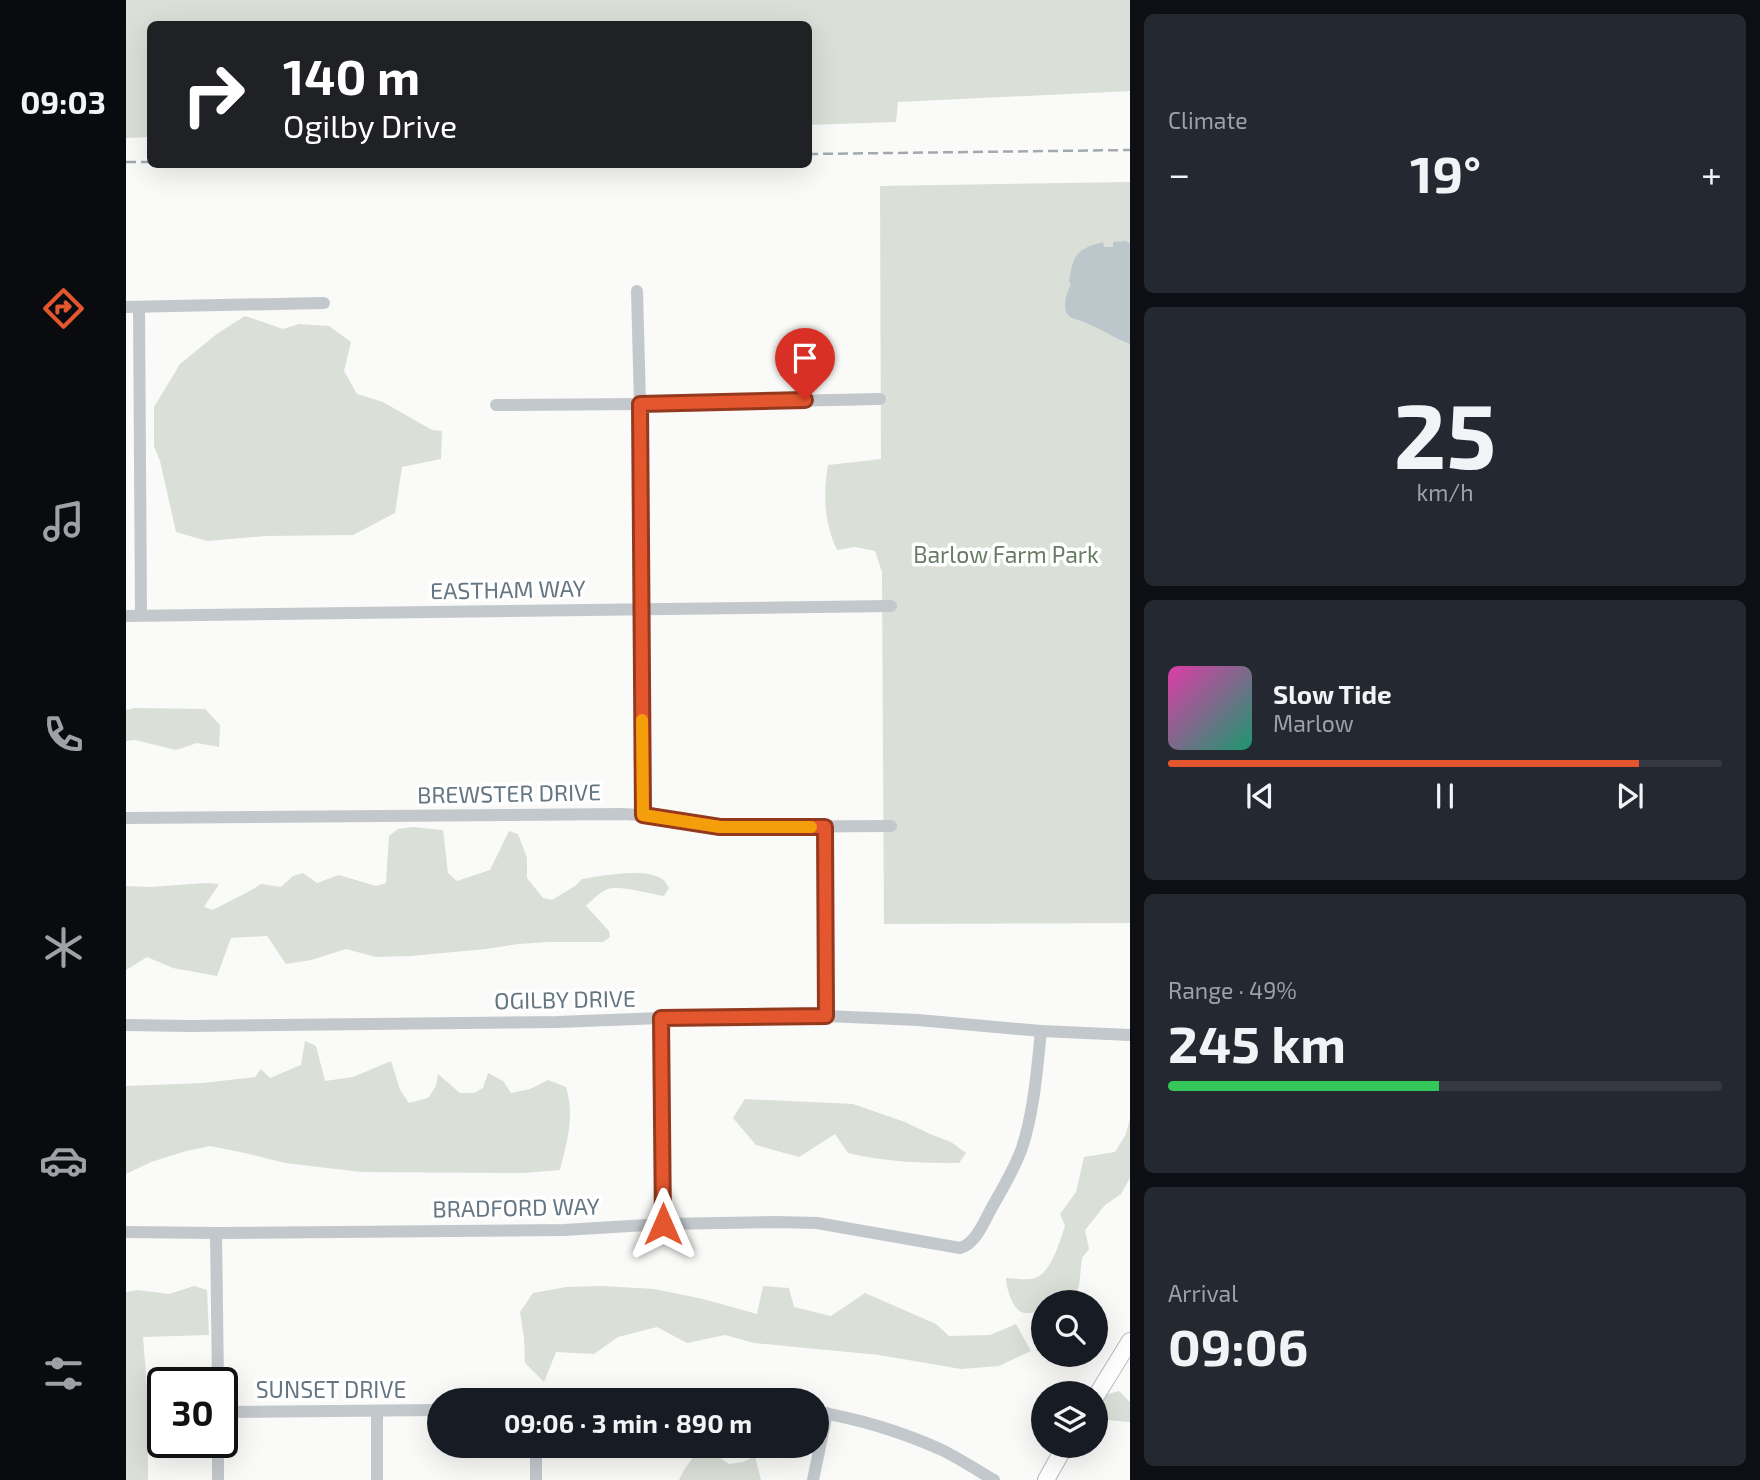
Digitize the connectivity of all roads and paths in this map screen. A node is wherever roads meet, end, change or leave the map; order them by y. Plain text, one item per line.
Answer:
1 (637, 291) dead end
2 (324, 303) dead end
3 (132, 307) edge
4 (880, 399) dead end
5 (640, 404) junction
6 (496, 405) dead end
7 (891, 606) dead end
8 (641, 610) junction
9 (141, 615) junction
10 (126, 616) edge
11 (643, 815) junction
12 (126, 818) edge
13 (891, 826) dead end
14 (825, 827) junction
15 (826, 1016) junction
16 (661, 1018) junction
17 (126, 1025) edge
18 (1041, 1031) junction
19 (1130, 1035) edge
20 (663, 1224) junction
21 (126, 1232) edge
22 (216, 1233) junction
23 (1130, 1341) edge
24 (218, 1367) edge
25 (1105, 1381) edge
26 (427, 1410) edge
27 (377, 1411) junction
28 (238, 1412) edge
29 (829, 1414) edge
30 (218, 1458) edge
31 (536, 1458) edge
32 (816, 1458) edge
33 (1058, 1458) edge
34 (218, 1480) edge
35 (377, 1480) edge
36 (536, 1480) edge
37 (813, 1480) edge
38 (994, 1480) edge
39 (1046, 1480) edge

1 - 5 street
2 - 3 street
3 - 9 street
4 - 5 street
5 - 6 street
5 - 8 street
7 - 8 street, EASTHAM WAY
8 - 9 street, EASTHAM WAY
8 - 11 street
9 - 10 street, EASTHAM WAY
11 - 12 street, BREWSTER DRIVE
11 - 14 street, BREWSTER DRIVE
13 - 14 street, BREWSTER DRIVE
14 - 15 street
15 - 16 street, OGILBY DRIVE
15 - 18 street, OGILBY DRIVE
16 - 17 street, OGILBY DRIVE
16 - 20 street
18 - 19 street, OGILBY DRIVE
18 - 20 street, BRADFORD WAY
20 - 22 street, BRADFORD WAY
21 - 22 street, BRADFORD WAY
22 - 24 street
23 - 25 street
26 - 27 street, SUNSET DRIVE
27 - 28 street, SUNSET DRIVE
27 - 35 street
29 - 38 street
30 - 34 street
31 - 36 street
32 - 37 street
33 - 39 street

